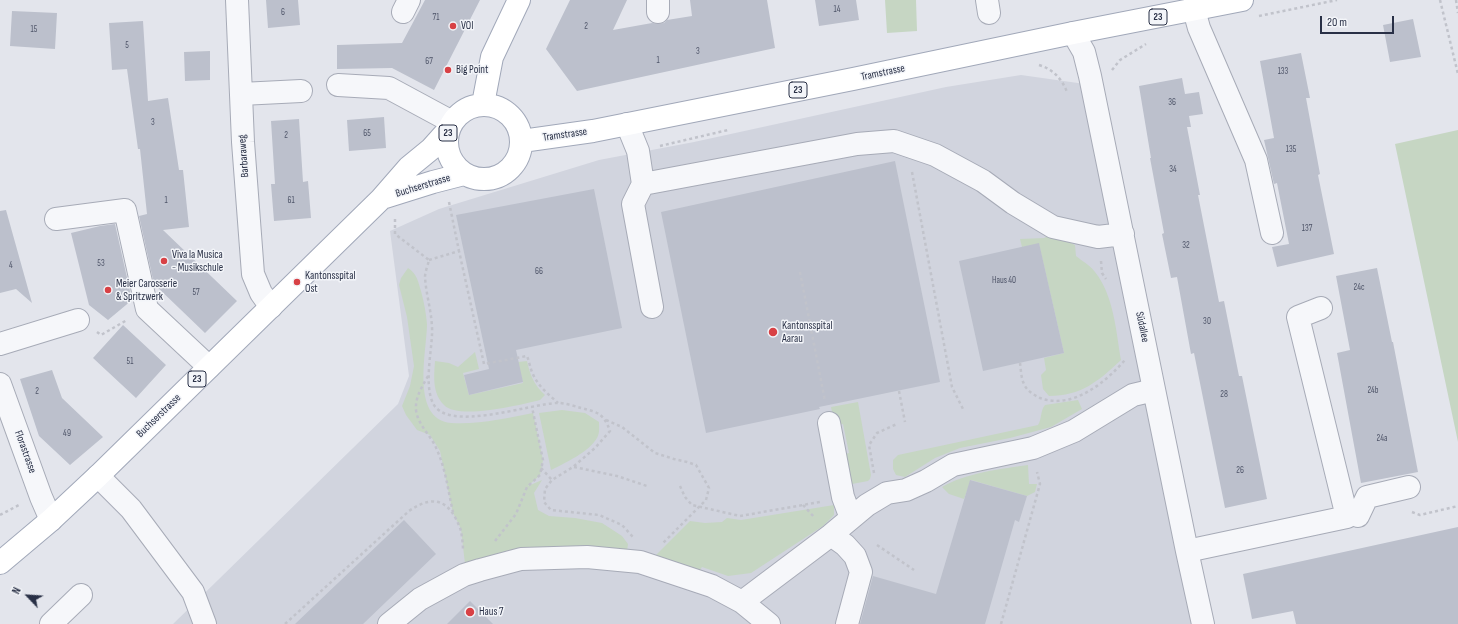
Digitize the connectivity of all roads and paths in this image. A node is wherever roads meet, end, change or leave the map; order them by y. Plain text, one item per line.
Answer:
1 (237, 0) edge
2 (520, 0) edge
3 (1242, 0) edge
4 (1440, 0) edge
5 (1456, 0) edge
6 (1194, 10) junction
7 (1458, 13) edge
8 (1073, 33) junction
9 (1034, 64) dead end
10 (1458, 74) edge
11 (338, 85) dead end
12 (301, 91) dead end
13 (241, 94) junction
14 (1069, 96) dead end
15 (483, 104) junction
16 (627, 124) junction
17 (450, 126) junction
18 (731, 130) dead end
19 (522, 140) junction
20 (907, 145) junction
21 (638, 151) junction
22 (464, 174) junction
23 (643, 184) junction
24 (448, 195) dead end
25 (382, 198) junction
26 (56, 219) dead end
27 (1272, 233) dead end
28 (1123, 234) junction
29 (1098, 237) junction
30 (460, 251) junction
31 (429, 260) junction
32 (800, 272) dead end
33 (1109, 284) dead end
34 (271, 307) junction
35 (652, 308) dead end
36 (1321, 308) dead end
37 (147, 309) junction
38 (78, 320) joint
39 (0, 344) edge
40 (1020, 363) dead end
41 (209, 367) junction
42 (429, 374) junction
43 (0, 384) edge
44 (1154, 390) junction
45 (900, 391) dead end
46 (1133, 395) junction
47 (558, 403) junction
48 (532, 407) junction
49 (963, 409) dead end
50 (6, 418) edge
51 (606, 420) junction
52 (905, 422) dead end
53 (830, 423) joint
54 (1033, 448) junction
55 (573, 467) junction
56 (541, 468) junction
57 (98, 476) junction
58 (552, 480) junction
59 (647, 486) dead end
60 (680, 486) dead end
61 (1409, 487) dead end
62 (843, 497) junction
63 (1458, 506) edge
64 (700, 507) junction
65 (1408, 510) dead end
66 (453, 513) junction
67 (1358, 516) dead end
68 (851, 518) junction
69 (51, 520) junction
70 (831, 535) junction
71 (876, 544) dead end
72 (1187, 551) junction
73 (642, 557) junction
74 (0, 563) edge
75 (914, 570) dead end
76 (472, 573) junction
77 (82, 594) dead end
78 (742, 602) junction
79 (51, 624) edge
80 (205, 624) edge
81 (285, 624) edge
82 (389, 624) edge
83 (769, 624) edge
84 (847, 624) edge
85 (1001, 624) edge
86 (1203, 624) edge

1 - 13 street, Barbaraweg
2 - 15 main road
3 - 6 main road, Tramstrasse / 23
4 - 10 path
5 - 7 path
6 - 8 main road, Tramstrasse / 23
6 - 27 street
8 - 16 main road, Tramstrasse / 23
8 - 28 street, Südallee
9 - 14 path
11 - 17 street
12 - 13 street
13 - 34 street, Barbaraweg
15 - 17 main road, 23
15 - 19 main road
16 - 19 main road, Tramstrasse / 23
16 - 21 street
17 - 22 main road, 23
17 - 25 main road, Buchserstrasse / 23
18 - 21 path
19 - 22 main road, 23
20 - 23 street
20 - 29 street
20 - 49 path
21 - 23 street
22 - 25 main road, Buchserstrasse / 23
23 - 35 street
24 - 30 path
25 - 31 path
25 - 34 main road, Buchserstrasse / 23
26 - 37 street
28 - 29 street
28 - 44 street, Südallee
29 - 33 path
30 - 31 path
30 - 47 path
31 - 42 path
32 - 53 path
34 - 41 main road, Buchserstrasse / 23
36 - 72 street
37 - 38 path
37 - 41 street
38 - 39 street
40 - 46 path
41 - 57 main road, Buchserstrasse / 23
42 - 48 path
42 - 66 path
43 - 50 street, Florastrasse
44 - 46 street
44 - 72 street, Südallee
45 - 52 path
46 - 54 street
47 - 48 path
47 - 51 path
48 - 56 path
50 - 69 street, Florastrasse
51 - 55 path
51 - 64 path
53 - 62 street
54 - 68 street
54 - 85 path
55 - 58 path
55 - 59 path
56 - 58 path
56 - 76 path
57 - 69 main road, Buchserstrasse / 23
57 - 80 street
58 - 73 path
60 - 64 path
61 - 67 street
62 - 64 path
62 - 68 street
63 - 65 path
64 - 73 path
66 - 76 path
66 - 81 path
68 - 70 street
69 - 74 main road, Buchserstrasse / 23
70 - 78 street
70 - 84 street
71 - 75 path
72 - 86 street, Südallee
73 - 76 street
73 - 78 street
76 - 82 street
77 - 79 street
78 - 83 street

